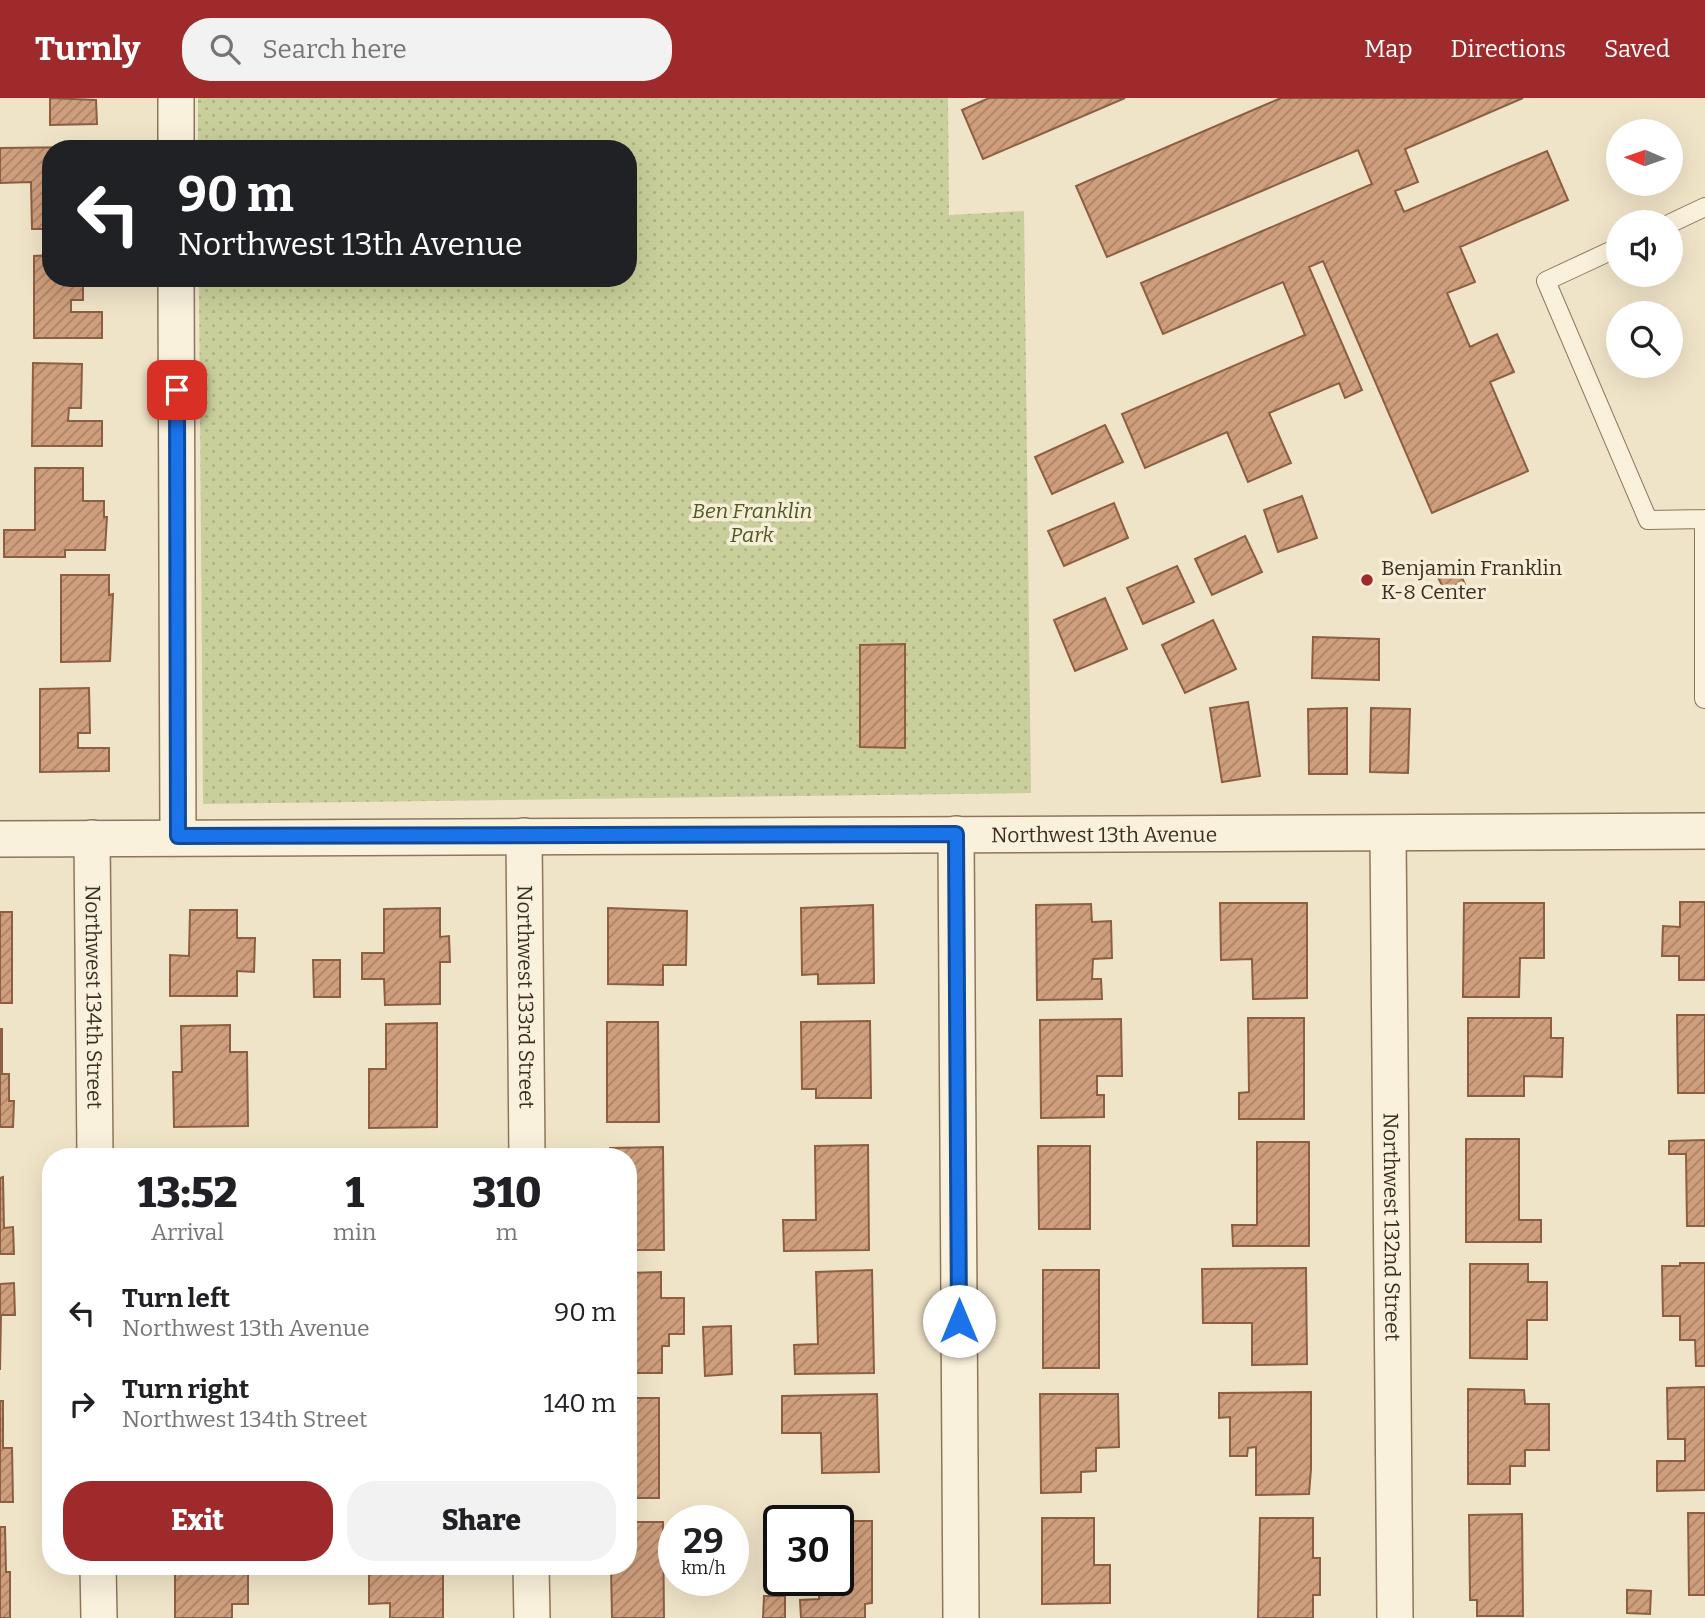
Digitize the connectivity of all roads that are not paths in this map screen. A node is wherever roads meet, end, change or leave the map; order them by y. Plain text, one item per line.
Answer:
1 (176, 98) edge
2 (176, 140) edge
3 (1705, 207) edge
4 (1683, 217) edge
5 (1606, 253) edge
6 (176, 287) edge
7 (1704, 519) edge
8 (1704, 699) edge
9 (1705, 831) edge
10 (956, 834) junction
11 (1388, 835) junction
12 (178, 836) junction
13 (524, 836) junction
14 (92, 838) junction
15 (0, 839) edge
16 (95, 1148) edge
17 (527, 1148) edge
18 (98, 1575) edge
19 (531, 1575) edge
20 (99, 1618) edge
21 (532, 1618) edge
22 (961, 1618) edge
23 (1395, 1618) edge

1 - 2 street
3 - 4 lane
5 - 7 lane
6 - 12 street
7 - 8 lane
9 - 11 street, Northwest 13th Avenue
10 - 11 street, Northwest 13th Avenue
10 - 13 street, Northwest 13th Avenue
10 - 22 street
11 - 23 street, Northwest 132nd Street
12 - 13 street, Northwest 13th Avenue
12 - 14 street, Northwest 13th Avenue
13 - 17 street, Northwest 133rd Street
14 - 15 street, Northwest 13th Avenue
14 - 16 street, Northwest 134th Street
18 - 20 street
19 - 21 street

